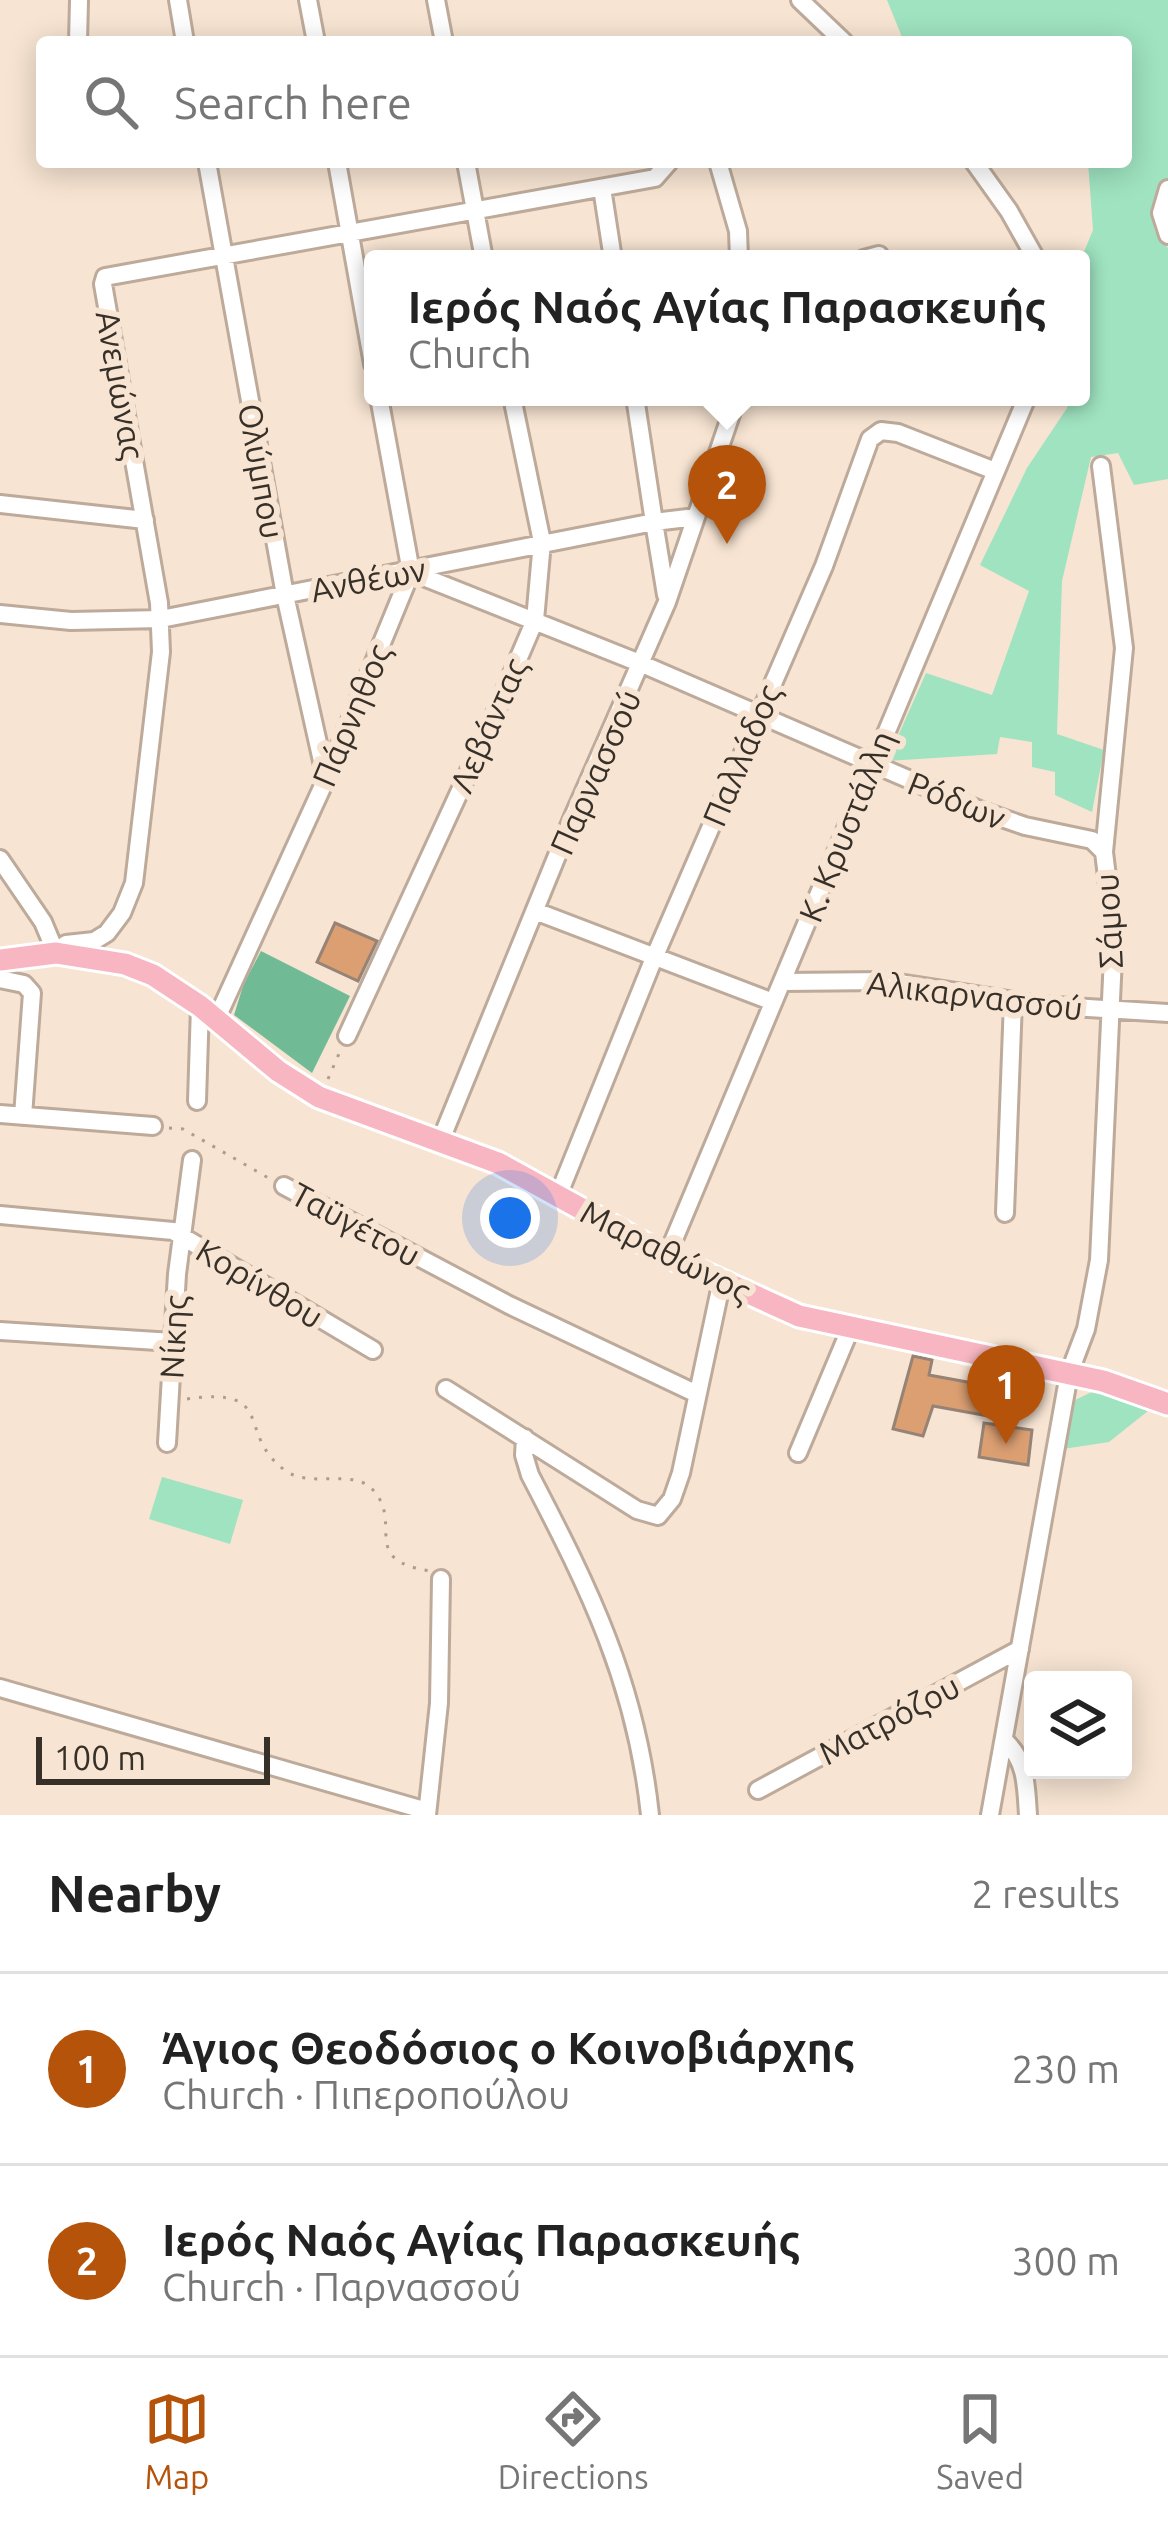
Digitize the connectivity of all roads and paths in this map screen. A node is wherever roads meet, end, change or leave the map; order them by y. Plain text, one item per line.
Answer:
1 (79, 0) edge
2 (178, 0) edge
3 (308, 0) edge
4 (436, 0) edge
5 (800, 0) edge
6 (78, 36) edge
7 (184, 36) edge
8 (315, 36) edge
9 (443, 36) edge
10 (838, 36) edge
11 (208, 168) edge
12 (338, 168) edge
13 (467, 168) edge
14 (664, 168) edge
15 (720, 168) edge
16 (978, 168) edge
17 (602, 188) junction
18 (1168, 189) edge
19 (475, 212) junction
20 (1168, 235) edge
21 (349, 236) junction
22 (482, 250) edge
23 (612, 250) edge
24 (739, 250) edge
25 (1031, 250) edge
26 (224, 257) junction
27 (364, 316) edge
28 (381, 406) edge
29 (514, 406) edge
30 (636, 406) edge
31 (734, 406) edge
32 (1023, 406) edge
33 (1101, 466) dead end
34 (995, 471) junction
35 (0, 504) edge
36 (696, 517) junction
37 (146, 520) junction
38 (654, 522) junction
39 (542, 542) junction
40 (411, 572) junction
41 (285, 596) junction
42 (667, 602) junction
43 (0, 614) edge
44 (161, 619) junction
45 (535, 620) junction
46 (642, 664) junction
47 (757, 716) junction
48 (871, 765) junction
49 (326, 779) junction
50 (1104, 852) junction
51 (0, 860) edge
52 (536, 911) junction
53 (56, 953) junction
54 (654, 958) junction
55 (0, 960) edge
56 (0, 979) edge
57 (782, 982) junction
58 (1013, 1001) junction
59 (772, 1002) junction
60 (1110, 1011) junction
61 (208, 1013) junction
62 (1168, 1013) edge
63 (347, 1036) joint
64 (320, 1096) junction
65 (197, 1101) dead end
66 (0, 1114) edge
67 (23, 1115) junction
68 (153, 1126) joint
69 (440, 1142) junction
70 (192, 1160) dead end
71 (284, 1186) joint
72 (557, 1196) junction
73 (1005, 1213) dead end
74 (0, 1215) edge
75 (182, 1234) junction
76 (667, 1256) junction
77 (722, 1280) junction
78 (851, 1327) junction
79 (0, 1330) edge
80 (172, 1342) junction
81 (373, 1351) dead end
82 (1069, 1374) junction
83 (446, 1389) dead end
84 (697, 1394) junction
85 (170, 1400) junction
86 (1168, 1404) edge
87 (526, 1438) junction
88 (167, 1443) dead end
89 (798, 1453) dead end
90 (441, 1579) joint
91 (1020, 1649) junction
92 (0, 1688) edge
93 (1006, 1742) junction
94 (758, 1790) dead end
95 (427, 1813) edge
96 (650, 1815) edge
97 (990, 1815) edge
98 (1028, 1815) edge

1 - 6 street
2 - 7 street
3 - 8 street
4 - 9 street
5 - 10 street
11 - 26 street, Ολύμπου
12 - 21 street
13 - 19 street
14 - 17 street, Ανεμώνας
15 - 24 street
16 - 25 street
17 - 19 street, Ανεμώνας
17 - 23 street
18 - 20 street
19 - 21 street, Ανεμώνας
19 - 22 street
21 - 26 street, Ανεμώνας
21 - 27 street
26 - 37 street, Ανεμώνας
26 - 41 street, Ολύμπου
28 - 40 street
29 - 39 street, Λεβάντας
30 - 38 street
31 - 36 street, Παρνασσού
32 - 34 street, Κ. Κρυστάλλη
33 - 50 street, Σάμου
34 - 47 street, Παλλάδος
34 - 48 street, Κ. Κρυστάλλη
35 - 37 street
36 - 38 street, Ανθέων
36 - 42 street, Παρνασσού
37 - 44 street, Ανεμώνας
38 - 39 street, Ανθέων
38 - 42 street
39 - 40 street, Ανθέων
39 - 45 street, Λεβάντας
40 - 41 street, Ανθέων
40 - 45 street, Ρόδων
40 - 49 street, Πάρνηθος
41 - 44 street, Ανθέων
41 - 49 street, Ολύμπου
42 - 46 street, Παρνασσού
43 - 44 street, Ανθέων
44 - 53 street, Ανεμώνας
45 - 46 street, Ρόδων
45 - 63 street, Λεβάντας
46 - 47 street, Ρόδων
46 - 52 street, Παρνασσού
47 - 48 street, Ρόδων
47 - 54 street, Παλλάδος
48 - 50 street, Ρόδων
48 - 57 street, Κ. Κρυστάλλη
49 - 61 street, Πάρνηθος
50 - 60 street, Σάμου
51 - 53 street
52 - 54 street
52 - 69 street, Παρνασσού
53 - 55 main road, Μαραθώνος
53 - 61 main road, Μαραθώνος
54 - 59 street
54 - 72 street, Παλλάδος
56 - 67 street
57 - 58 street, Αλικαρνασσού
57 - 59 street, Κ. Κρυστάλλη
58 - 60 street, Αλικαρνασσού
58 - 73 street
59 - 76 street, Κ. Κρυστάλλη
60 - 62 street, Αλικαρνασσού
60 - 82 street, Σάμου
61 - 64 main road, Μαραθώνος
61 - 65 street
63 - 64 path
64 - 69 main road, Μαραθώνος
66 - 67 street
67 - 68 street
68 - 71 path, Ταϋγέτου
69 - 72 main road, Μαραθώνος
70 - 75 street, Νίκης
71 - 84 street, Ταϋγέτου
72 - 76 main road, Μαραθώνος
74 - 75 street, Κορίνθου
75 - 80 street, Νίκης
75 - 81 street, Κορίνθου
76 - 77 main road, Μαραθώνος
77 - 78 main road, Μαραθώνος
77 - 84 street
78 - 82 main road, Μαραθώνος
78 - 89 street
79 - 80 street
80 - 85 street, Νίκης
82 - 86 main road, Μαραθώνος
82 - 91 street, Σάμου
83 - 87 street
84 - 87 street
85 - 88 street, Νίκης
85 - 90 path
87 - 96 street
90 - 95 street
91 - 93 street, Σάμου
91 - 94 street, Ματρόζου
92 - 95 street
93 - 97 street, Σάμου
93 - 98 street

